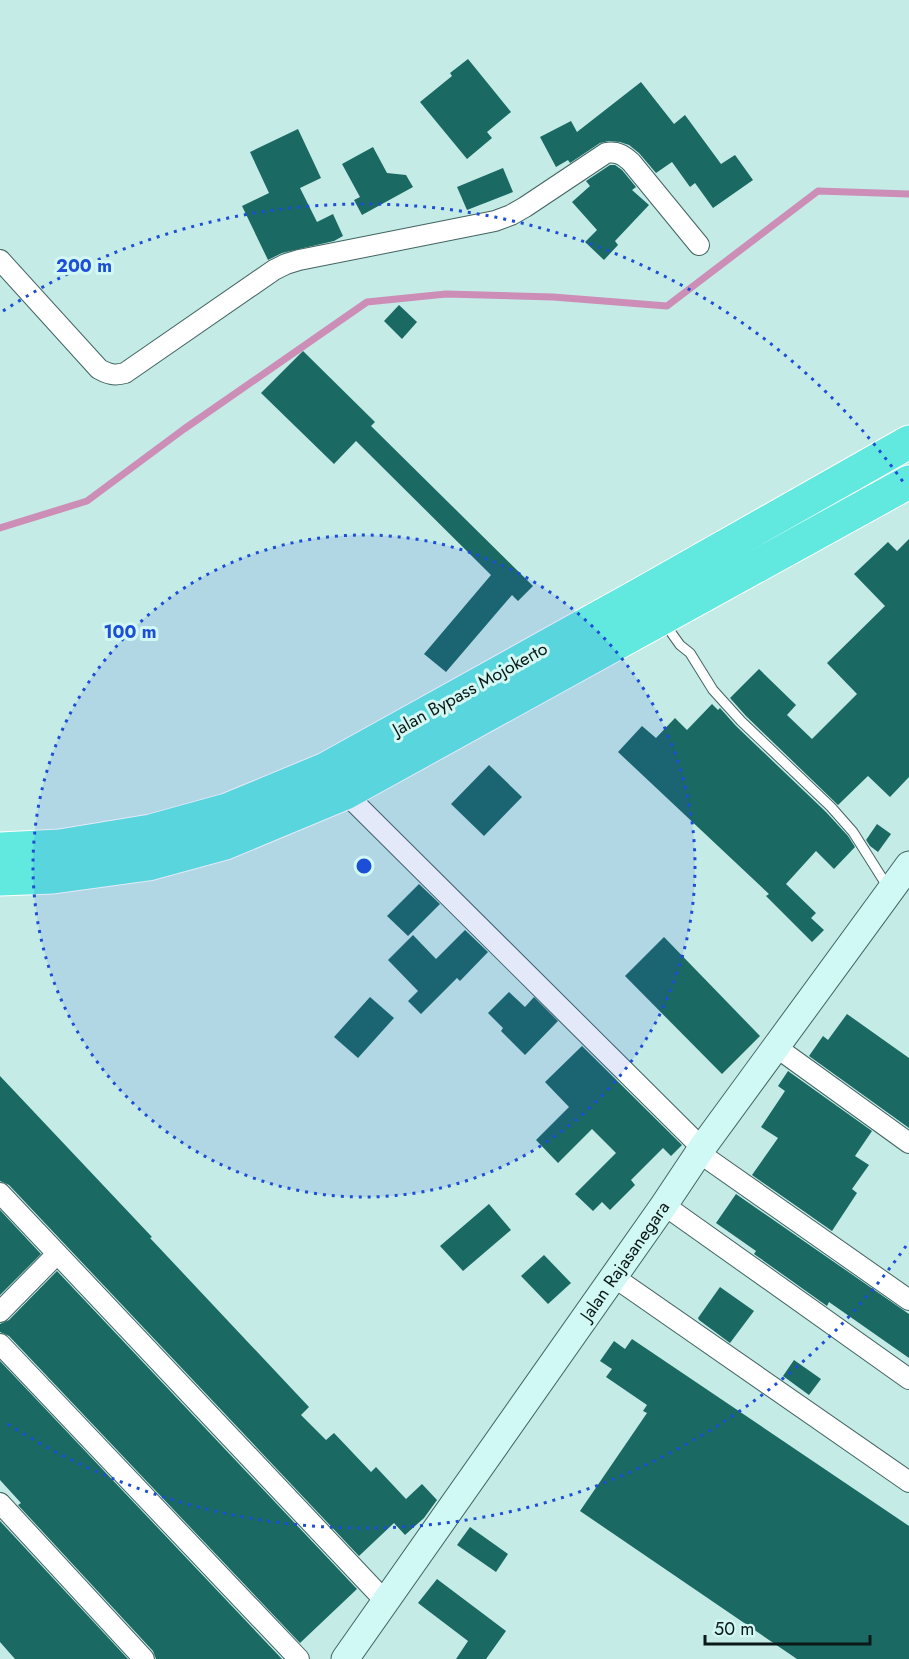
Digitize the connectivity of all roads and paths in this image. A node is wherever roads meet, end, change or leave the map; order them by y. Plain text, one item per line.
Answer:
1 (699, 245) dead end
2 (0, 260) edge
3 (909, 442) edge
4 (909, 482) edge
5 (661, 618) junction
6 (345, 793) junction
7 (0, 849) edge
8 (909, 865) edge
9 (0, 879) edge
10 (891, 891) junction
11 (776, 1047) junction
12 (909, 1143) edge
13 (700, 1150) junction
14 (0, 1193) edge
15 (664, 1205) junction
16 (57, 1254) junction
17 (614, 1276) junction
18 (909, 1300) edge
19 (0, 1312) edge
20 (0, 1344) edge
21 (909, 1379) edge
22 (909, 1482) edge
23 (0, 1503) edge
24 (386, 1602) junction
25 (144, 1659) edge
26 (299, 1659) edge
27 (345, 1659) edge

1 - 2 street
3 - 7 highway, Jalan Bypass Mojokerto
4 - 5 highway, Jalan Bypass Mojokerto
5 - 6 highway, Jalan Bypass Mojokerto
5 - 10 lane
6 - 9 highway, Jalan Bypass Mojokerto
6 - 13 street
8 - 10 street, Jalan Rajasanegara
10 - 11 street, Jalan Rajasanegara
11 - 12 street
11 - 13 street, Jalan Rajasanegara
13 - 15 street, Jalan Rajasanegara
13 - 18 street
14 - 16 street
15 - 17 street, Jalan Rajasanegara
15 - 21 street
16 - 19 street
16 - 24 street
17 - 22 street
17 - 24 street, Jalan Rajasanegara
20 - 26 street
23 - 25 street
24 - 27 street, Jalan Rajasanegara

